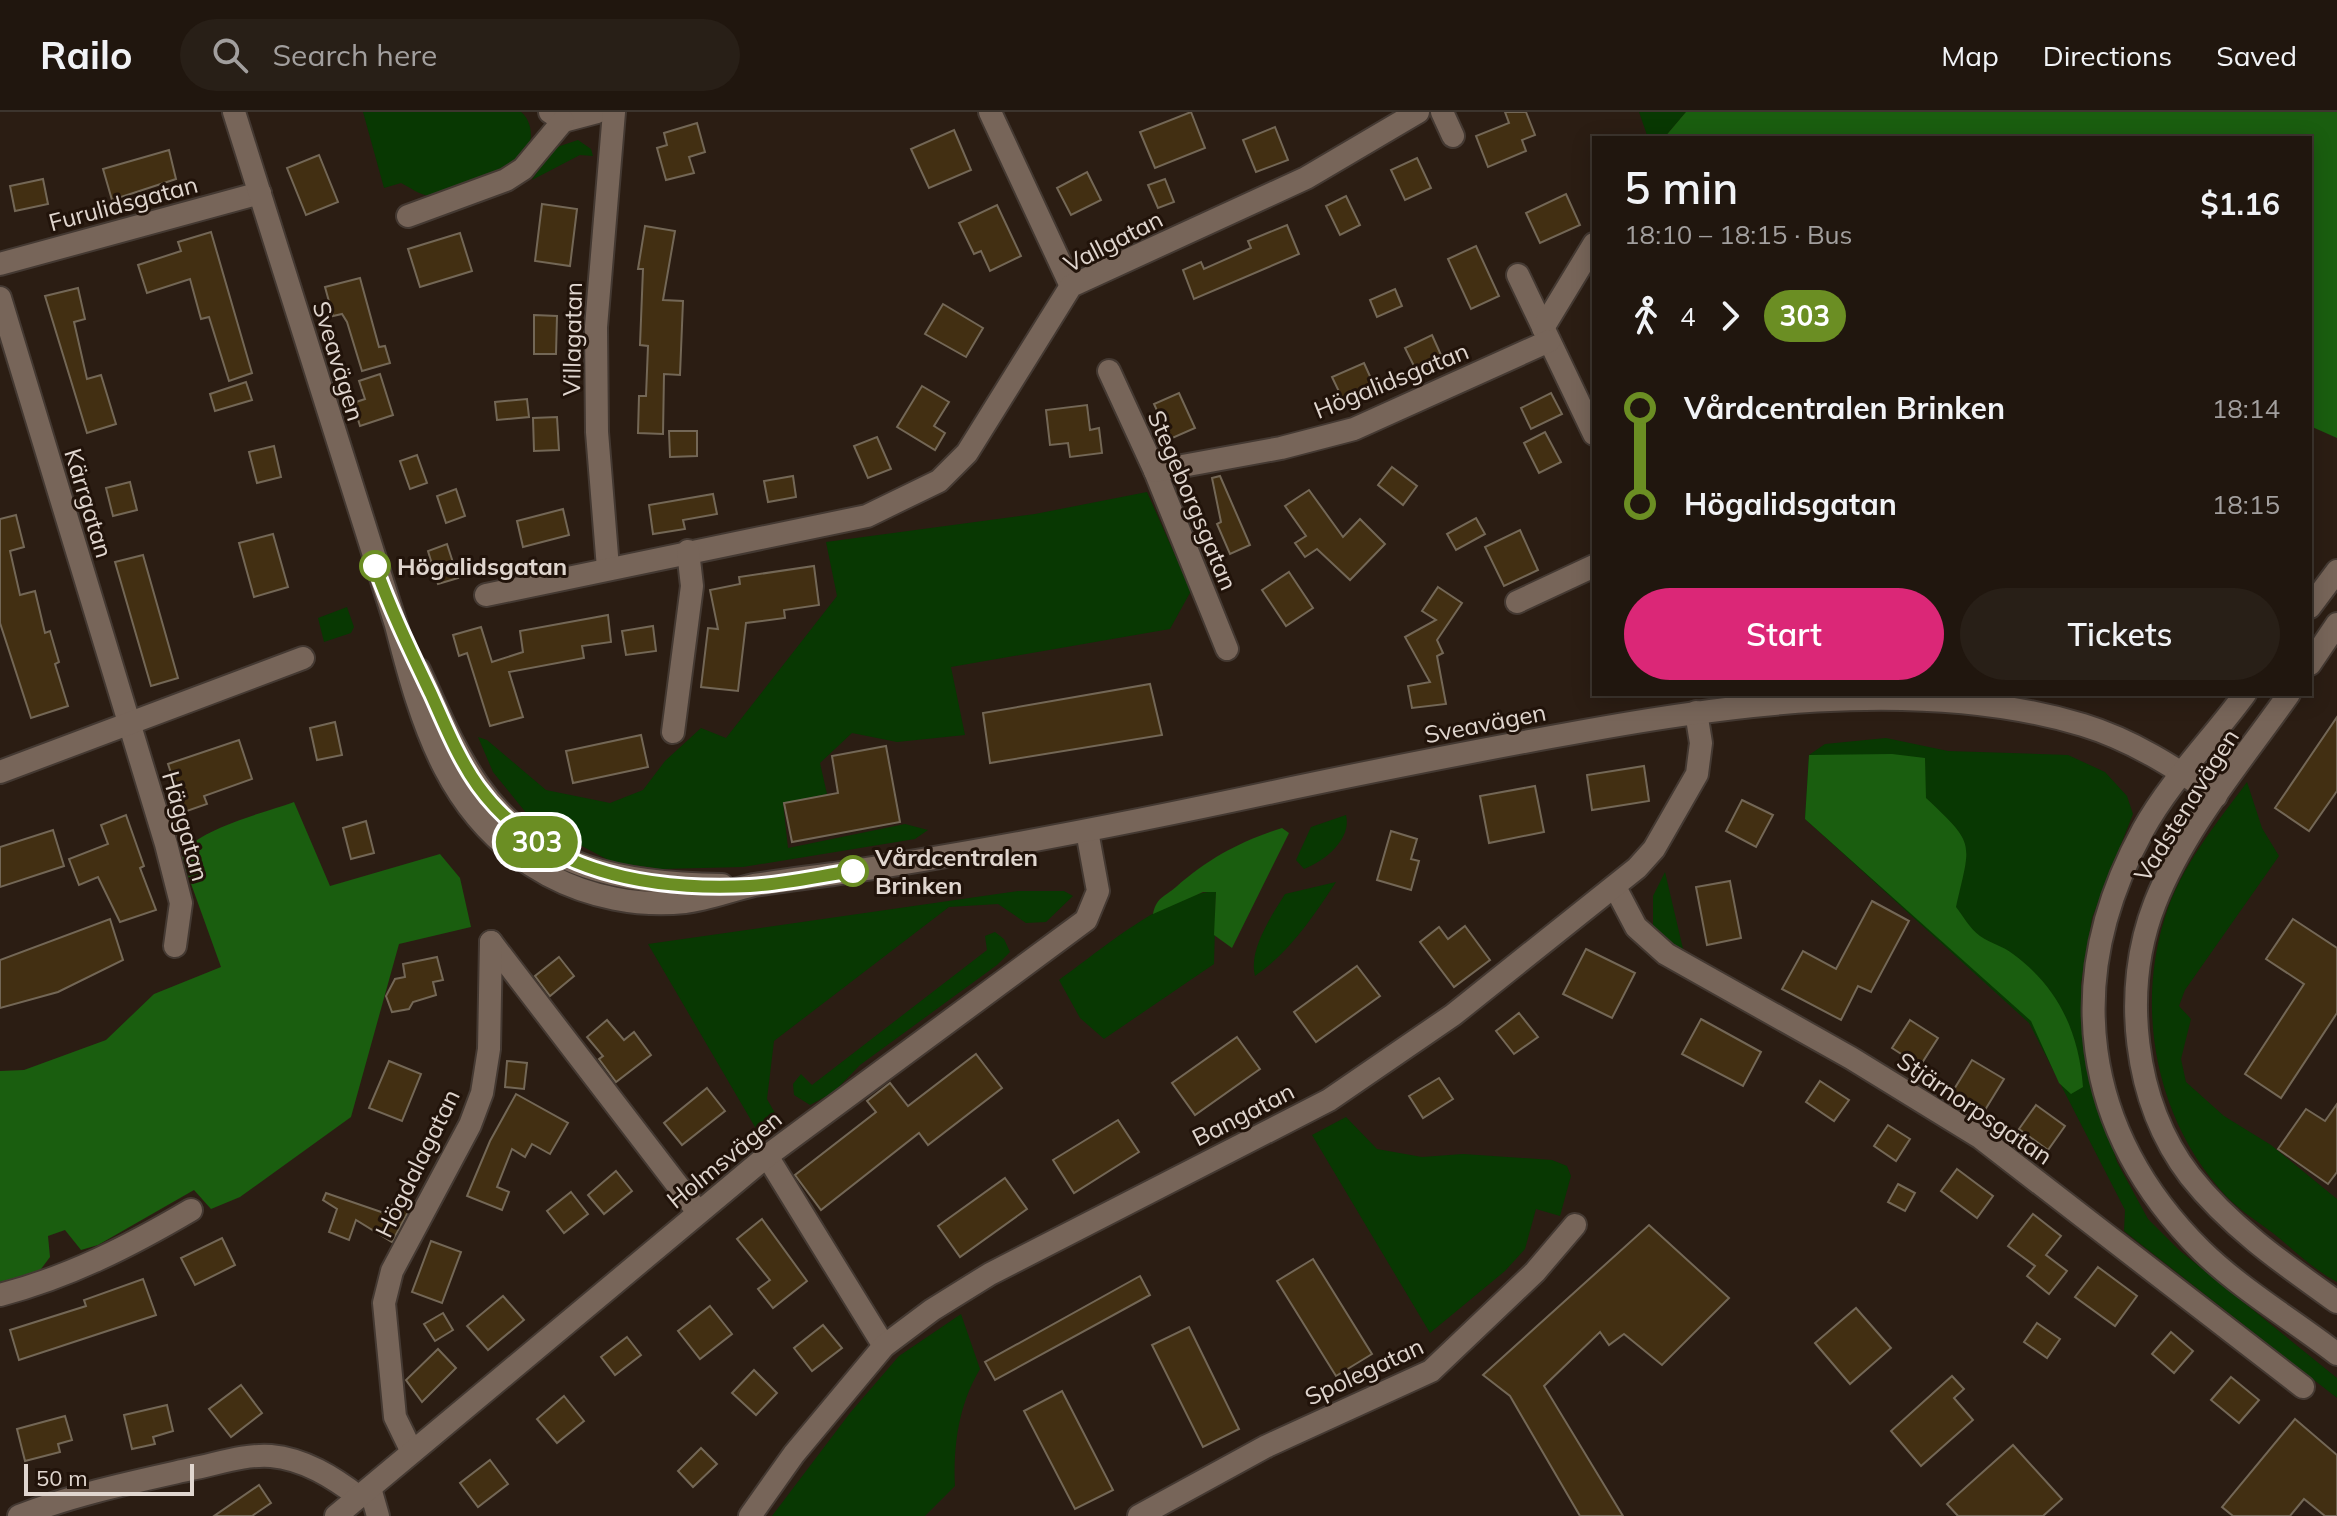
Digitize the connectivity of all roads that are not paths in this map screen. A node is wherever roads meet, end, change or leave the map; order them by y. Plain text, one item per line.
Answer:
1 (234, 112) edge
2 (597, 112) edge
3 (614, 112) edge
4 (990, 112) edge
5 (1418, 112) edge
6 (1442, 112) edge
7 (556, 117) edge
8 (1453, 136) dead end
9 (260, 193) junction
10 (408, 216) dead end
11 (1592, 248) edge
12 (0, 264) edge
13 (1518, 275) dead end
14 (1071, 286) junction
15 (0, 298) edge
16 (1546, 334) junction
17 (1109, 371) dead end
18 (1592, 430) edge
19 (1155, 471) junction
20 (688, 551) junction
21 (1592, 567) edge
22 (608, 568) junction
23 (2337, 571) edge
24 (486, 595) dead end
25 (1517, 602) dead end
26 (2312, 604) edge
27 (2337, 624) edge
28 (1227, 649) dead end
29 (303, 658) dead end
30 (2312, 661) edge
31 (2243, 696) edge
32 (2288, 696) edge
33 (1835, 698) edge
34 (1696, 712) junction
35 (128, 723) junction
36 (673, 732) dead end
37 (0, 772) edge
38 (2183, 773) junction
39 (2216, 796) junction
40 (1087, 831) junction
41 (1615, 887) junction
42 (175, 946) dead end
43 (767, 1156) junction
44 (191, 1210) dead end
45 (698, 1212) junction
46 (1575, 1225) dead end
47 (0, 1295) edge
48 (2337, 1302) edge
49 (884, 1346) junction
50 (2337, 1354) edge
51 (2303, 1387) dead end
52 (412, 1452) junction
53 (364, 1492) junction
54 (19, 1516) edge
55 (336, 1516) edge
56 (378, 1516) edge
57 (750, 1516) edge
58 (1139, 1516) edge

1 - 9 street, Sveavägen
2 - 7 street
3 - 22 street, Villagatan
4 - 14 street
5 - 14 street, Vallgatan
6 - 8 street
7 - 10 street
9 - 12 street, Furulidsgatan
9 - 40 street, Sveavägen
11 - 16 street
13 - 16 street
14 - 20 street, Vallgatan
15 - 35 street, Kärrgatan
16 - 18 street
16 - 19 street, Högalidsgatan
17 - 19 street, Stegeborgsgatan
19 - 28 street, Stegeborgsgatan
20 - 22 street
20 - 36 street
21 - 25 street
22 - 24 street
23 - 26 street
27 - 30 street
29 - 35 street
31 - 38 street, Vadstenavägen
32 - 39 street, Vadstenavägen
33 - 34 street, Sveavägen
33 - 38 street, Sveavägen
34 - 40 street, Sveavägen
34 - 41 street, Bangatan
35 - 37 street
35 - 42 street, Häggatan
38 - 39 street, Sveavägen
38 - 50 street, Vadstenavägen
39 - 48 street, Vadstenavägen
40 - 43 street, Holmsvägen
41 - 49 street, Bangatan
41 - 51 street, Stjärnorpsgatan
43 - 45 street, Holmsvägen
43 - 49 street
44 - 47 street
45 - 52 street, Holmsvägen
45 - 52 street, Högdalagatan
46 - 58 street, Spolegatan
49 - 57 street, Bangatan
52 - 53 street, Holmsvägen
53 - 54 street
53 - 55 street, Holmsvägen
53 - 56 street

